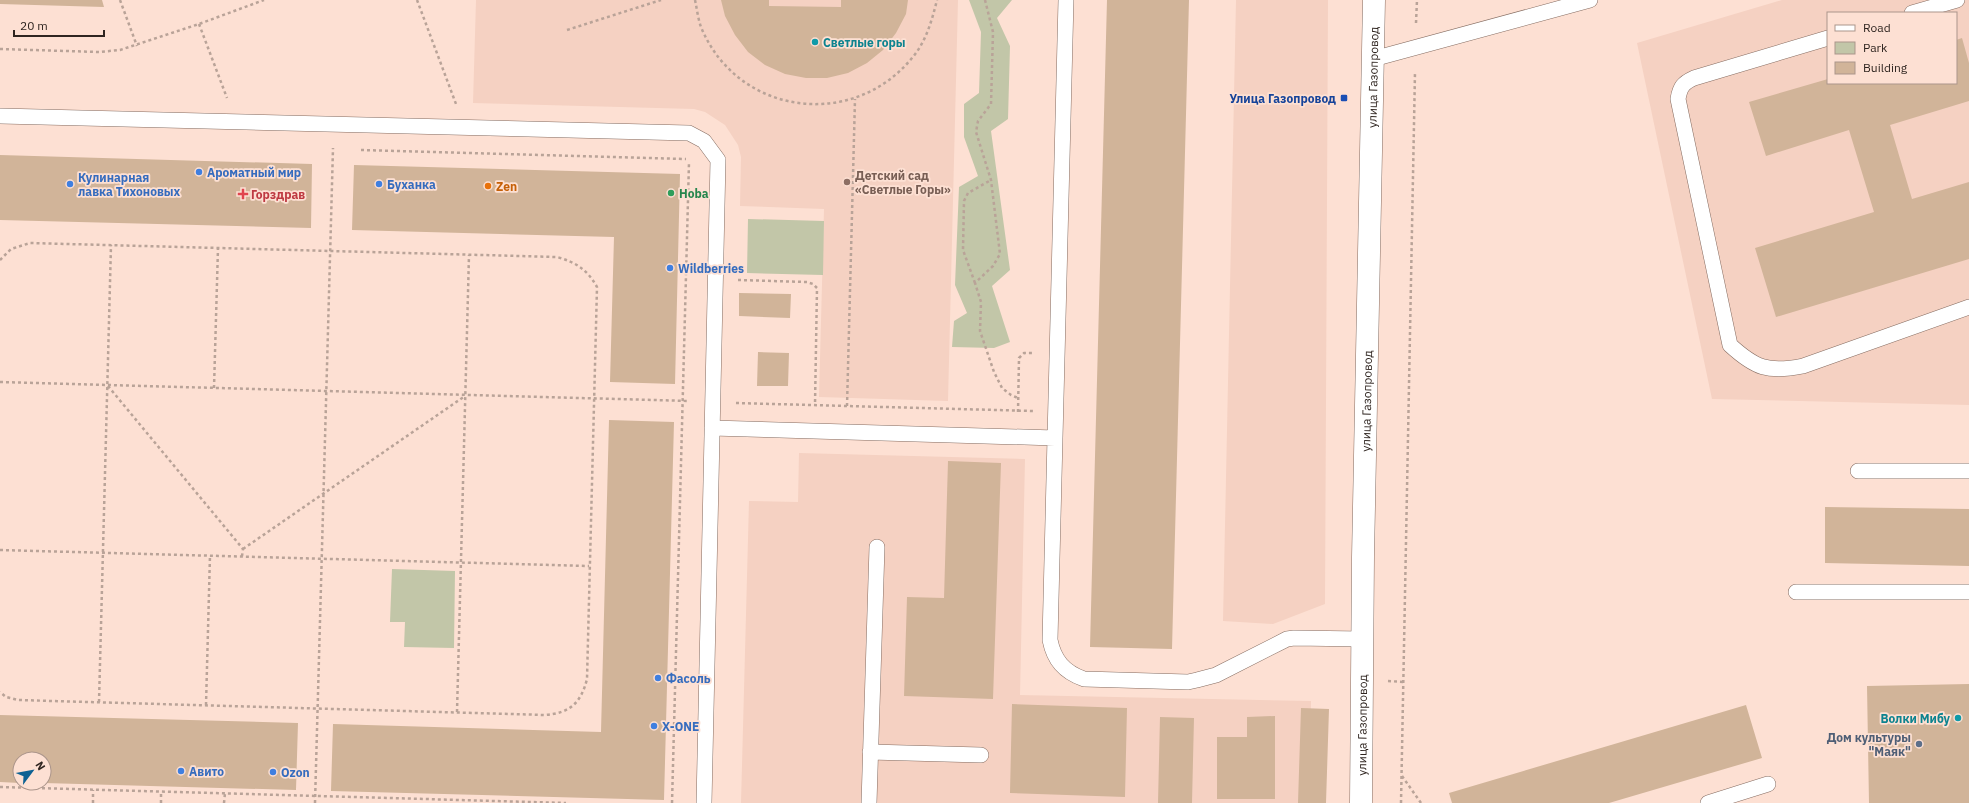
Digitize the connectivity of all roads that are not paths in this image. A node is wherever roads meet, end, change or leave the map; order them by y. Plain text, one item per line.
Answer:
1 (1066, 0) edge
2 (1374, 0) edge
3 (1590, 0) edge
4 (1956, 0) edge
5 (1915, 12) edge
6 (1827, 38) edge
7 (1374, 59) junction
8 (0, 116) edge
9 (1969, 307) edge
10 (712, 428) junction
11 (1055, 438) junction
12 (1858, 471) dead end
13 (1969, 471) edge
14 (877, 547) dead end
15 (1796, 592) dead end
16 (1969, 592) edge
17 (1362, 639) junction
18 (870, 752) junction
19 (981, 755) dead end
20 (1768, 784) dead end
21 (704, 803) edge
22 (869, 803) edge
23 (1361, 803) edge
24 (1708, 803) edge

1 - 11 lane
2 - 7 street, улица Газопровод
3 - 7 lane
4 - 5 lane
6 - 9 lane
7 - 17 street, улица Газопровод
8 - 10 lane
10 - 11 lane
10 - 21 lane
11 - 17 lane
12 - 13 lane
14 - 18 lane
15 - 16 lane
17 - 23 street, улица Газопровод
18 - 19 lane
18 - 22 lane
20 - 24 lane

